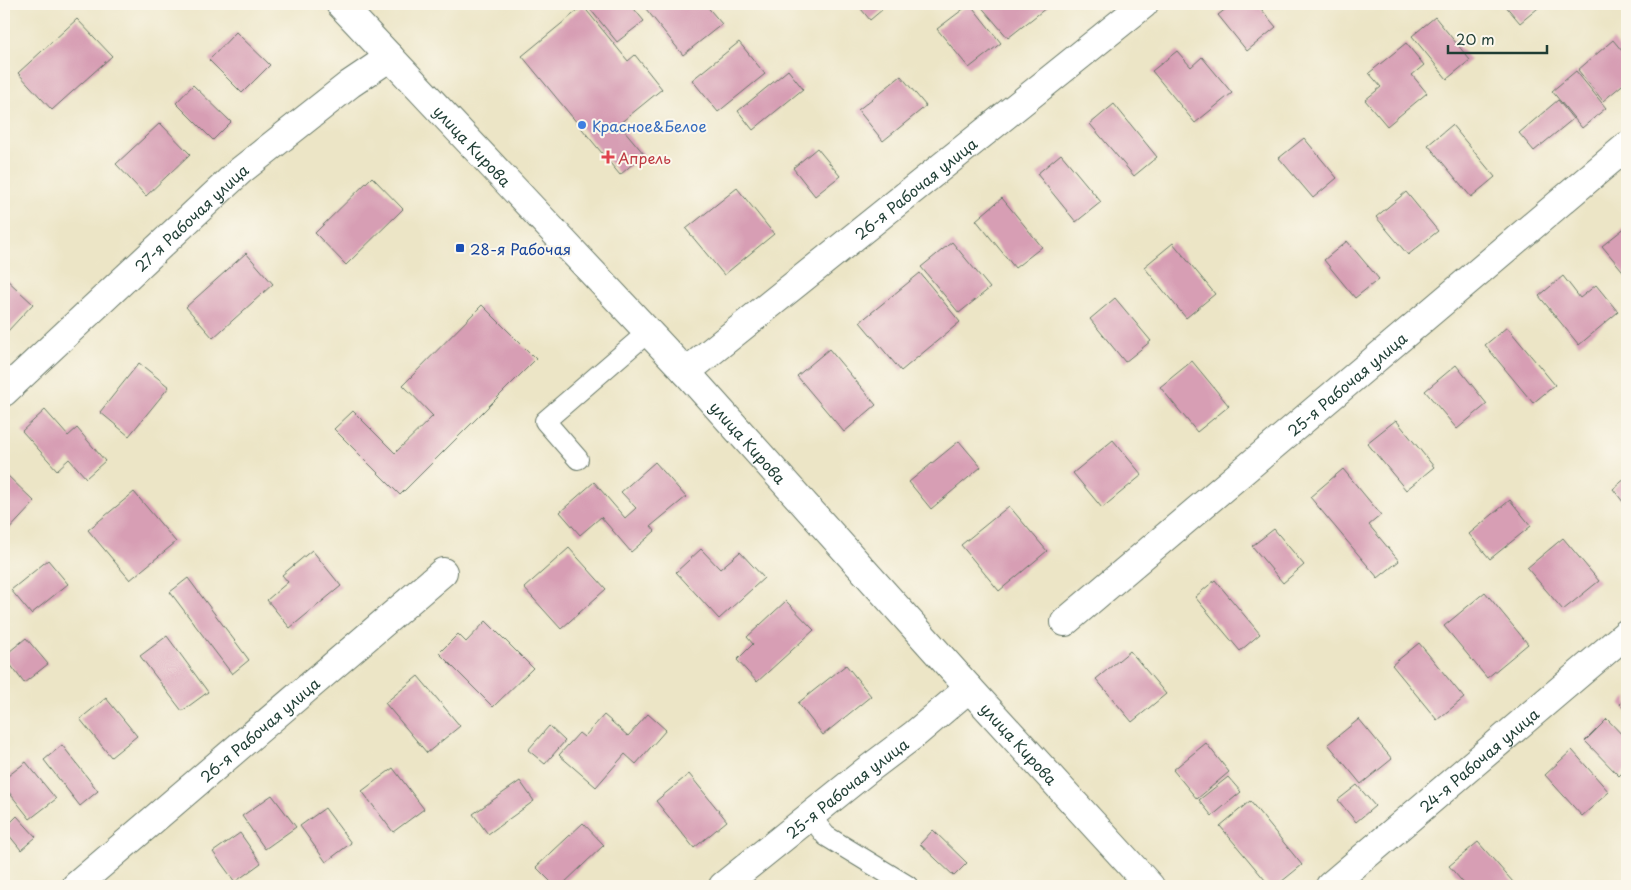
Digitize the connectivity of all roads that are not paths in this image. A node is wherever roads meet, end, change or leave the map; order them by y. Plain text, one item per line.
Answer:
1 (1144, 4) edge
2 (345, 5) edge
3 (390, 57) junction
4 (1627, 146) edge
5 (648, 332) junction
6 (686, 372) junction
7 (4, 392) edge
8 (578, 459) dead end
9 (443, 572) dead end
10 (1066, 622) dead end
11 (1627, 634) edge
12 (969, 688) junction
13 (810, 816) junction
14 (76, 886) edge
15 (723, 886) edge
16 (908, 886) edge
17 (1150, 886) edge
18 (1330, 886) edge

1 - 6 street, 26-я Рабочая улица
2 - 3 street, улица Кирова
3 - 5 street, улица Кирова
3 - 7 street, 27-я Рабочая улица
4 - 10 street, 25-я Рабочая улица
5 - 6 street, улица Кирова
5 - 8 lane
6 - 12 street, улица Кирова
9 - 14 street, 26-я Рабочая улица
11 - 18 street, 24-я Рабочая улица
12 - 13 street, 25-я Рабочая улица
12 - 17 street, улица Кирова
13 - 15 street, 25-я Рабочая улица
13 - 16 lane

